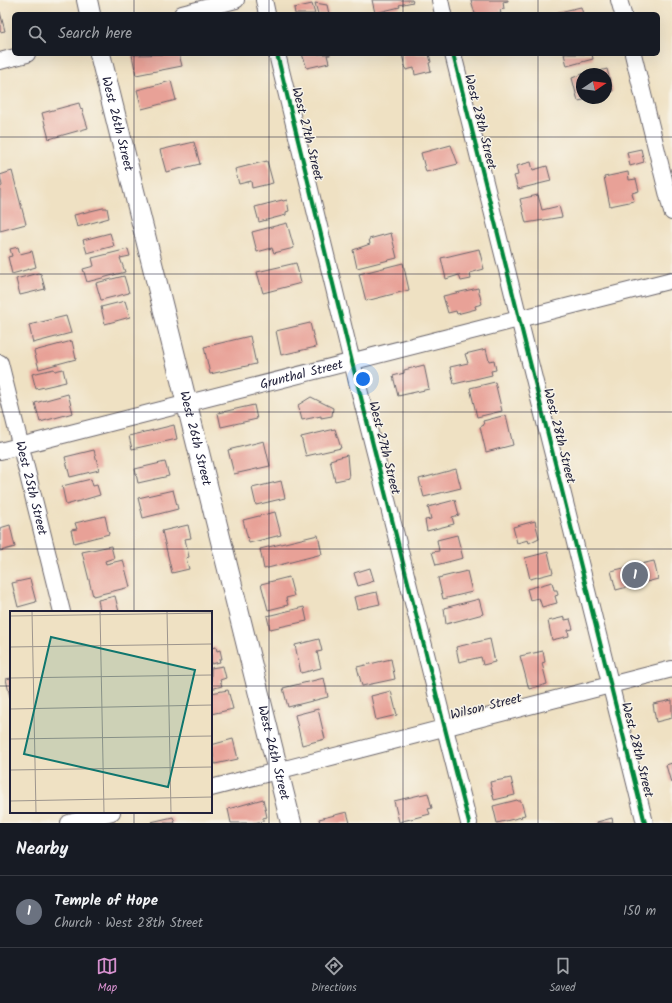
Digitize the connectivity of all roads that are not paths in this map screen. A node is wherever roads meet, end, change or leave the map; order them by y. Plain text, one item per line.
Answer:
1 (87, 0) edge
2 (236, 0) edge
3 (264, 0) edge
4 (440, 0) edge
5 (619, 0) edge
6 (90, 12) edge
7 (190, 12) edge
8 (267, 12) edge
9 (443, 12) edge
10 (622, 12) edge
11 (20, 56) edge
12 (100, 56) edge
13 (277, 56) edge
14 (453, 56) edge
15 (633, 56) edge
16 (0, 61) edge
17 (672, 212) edge
18 (672, 280) edge
19 (519, 319) junction
20 (352, 362) junction
21 (0, 363) edge
22 (187, 404) junction
23 (21, 446) junction
24 (0, 451) edge
25 (62, 611) edge
26 (672, 669) edge
27 (611, 686) junction
28 (446, 728) junction
29 (279, 772) junction
30 (212, 788) edge
31 (108, 813) edge
32 (112, 813) edge
33 (69, 823) edge
34 (115, 823) edge
35 (291, 823) edge
36 (469, 823) edge
37 (645, 823) edge

1 - 6 main road
2 - 7 street
3 - 8 street
4 - 9 street
5 - 10 street
11 - 16 street
12 - 22 main road, West 26th Street
13 - 20 street, West 27th Street
14 - 19 street, West 28th Street
15 - 17 street
18 - 19 street, Grunthal Street
19 - 20 street, Grunthal Street
19 - 27 street, West 28th Street
20 - 22 street, Grunthal Street
20 - 28 street, West 27th Street
21 - 23 street, West 25th Street
22 - 23 street, Grunthal Street
22 - 29 main road, West 26th Street
23 - 24 street, Grunthal Street
23 - 25 street, West 25th Street
26 - 27 street, Wilson Street
27 - 28 street, Wilson Street
27 - 37 street, West 28th Street
28 - 29 street, Wilson Street
28 - 36 street, West 27th Street
29 - 30 street, Wilson Street
29 - 35 main road, West 26th Street
31 - 33 street
32 - 34 street

